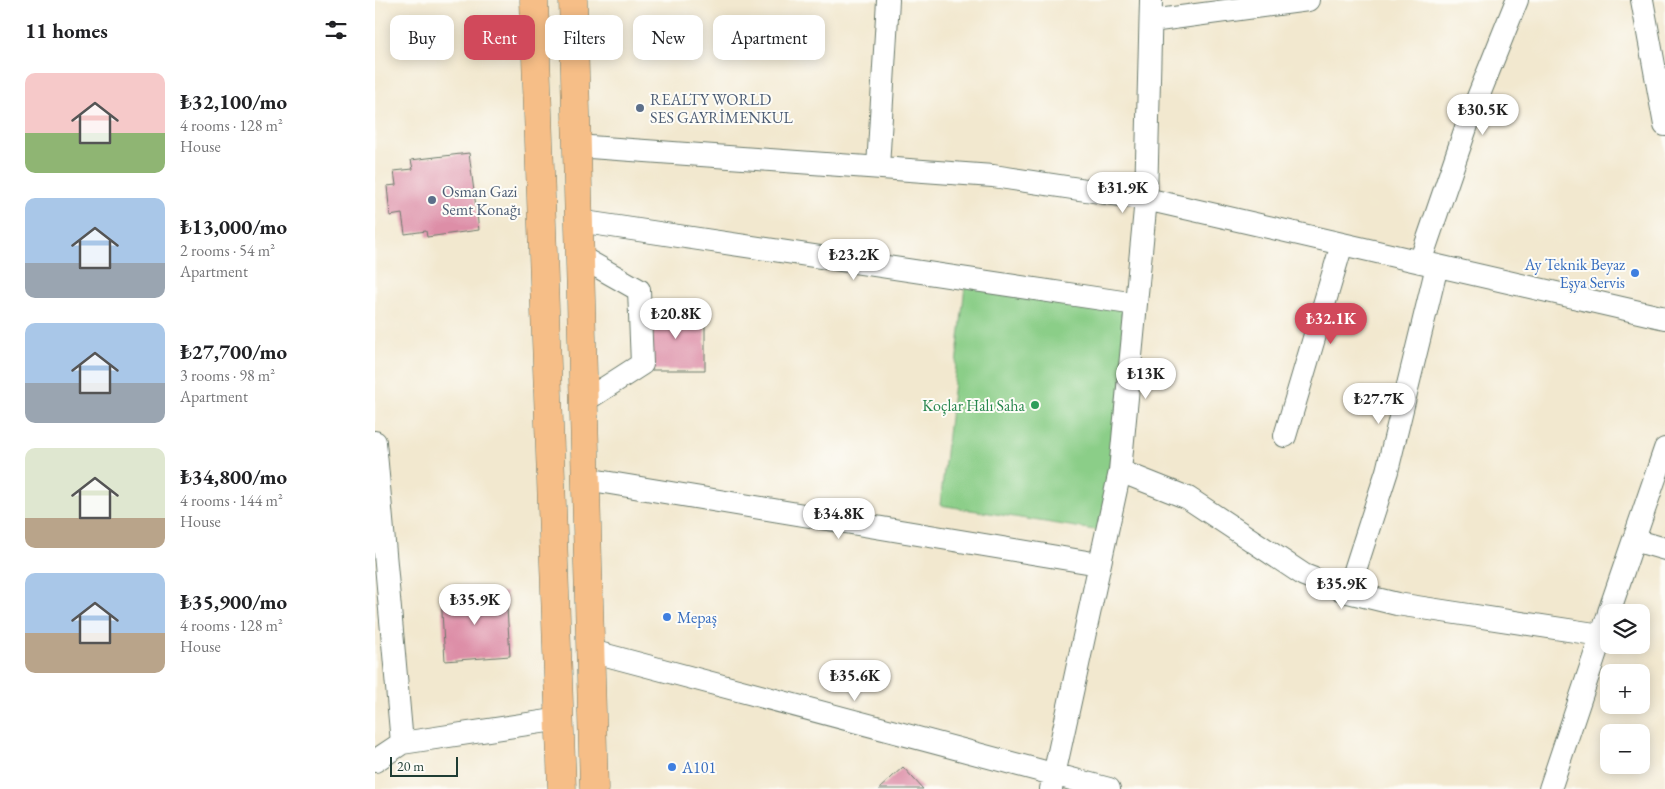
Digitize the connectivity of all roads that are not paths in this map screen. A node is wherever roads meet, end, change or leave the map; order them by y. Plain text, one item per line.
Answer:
1 (534, 0) edge
2 (573, 0) edge
3 (888, 0) edge
4 (1308, 0) edge
5 (1517, 0) edge
6 (1642, 0) edge
7 (1151, 10) edge
8 (1665, 125) edge
9 (576, 146) junction
10 (878, 167) junction
11 (1146, 199) junction
12 (578, 221) junction
13 (1342, 244) junction
14 (579, 256) junction
15 (1428, 264) junction
16 (1136, 304) junction
17 (1665, 318) edge
18 (583, 402) junction
19 (1285, 436) dead end
20 (375, 442) edge
21 (1665, 449) edge
22 (1120, 471) junction
23 (586, 479) junction
24 (1634, 540) junction
25 (1665, 549) edge
26 (1099, 564) junction
27 (1348, 592) junction
28 (1612, 604) edge
29 (1600, 635) edge
30 (1600, 638) edge
31 (591, 651) junction
32 (561, 719) junction
33 (402, 743) junction
34 (375, 761) edge
35 (1053, 782) edge
36 (562, 789) edge
37 (594, 789) edge
38 (1109, 789) edge
39 (1550, 789) edge

1 - 32 main road
2 - 9 main road
3 - 10 street
4 - 7 street
5 - 15 street
6 - 8 street
7 - 11 street
9 - 10 street
9 - 12 main road
10 - 11 street
11 - 13 street
11 - 16 street
12 - 14 main road
12 - 16 street
13 - 15 street
13 - 19 street
14 - 18 main road
14 - 18 street
15 - 17 street
15 - 27 street
16 - 22 street
18 - 23 main road
20 - 33 street
21 - 24 street
22 - 26 street
22 - 27 street
23 - 26 street
23 - 31 main road
24 - 25 street
24 - 28 street
26 - 35 street
27 - 29 street
30 - 39 street
31 - 35 street
31 - 37 main road
32 - 33 street
32 - 36 main road
33 - 34 street
35 - 38 street

